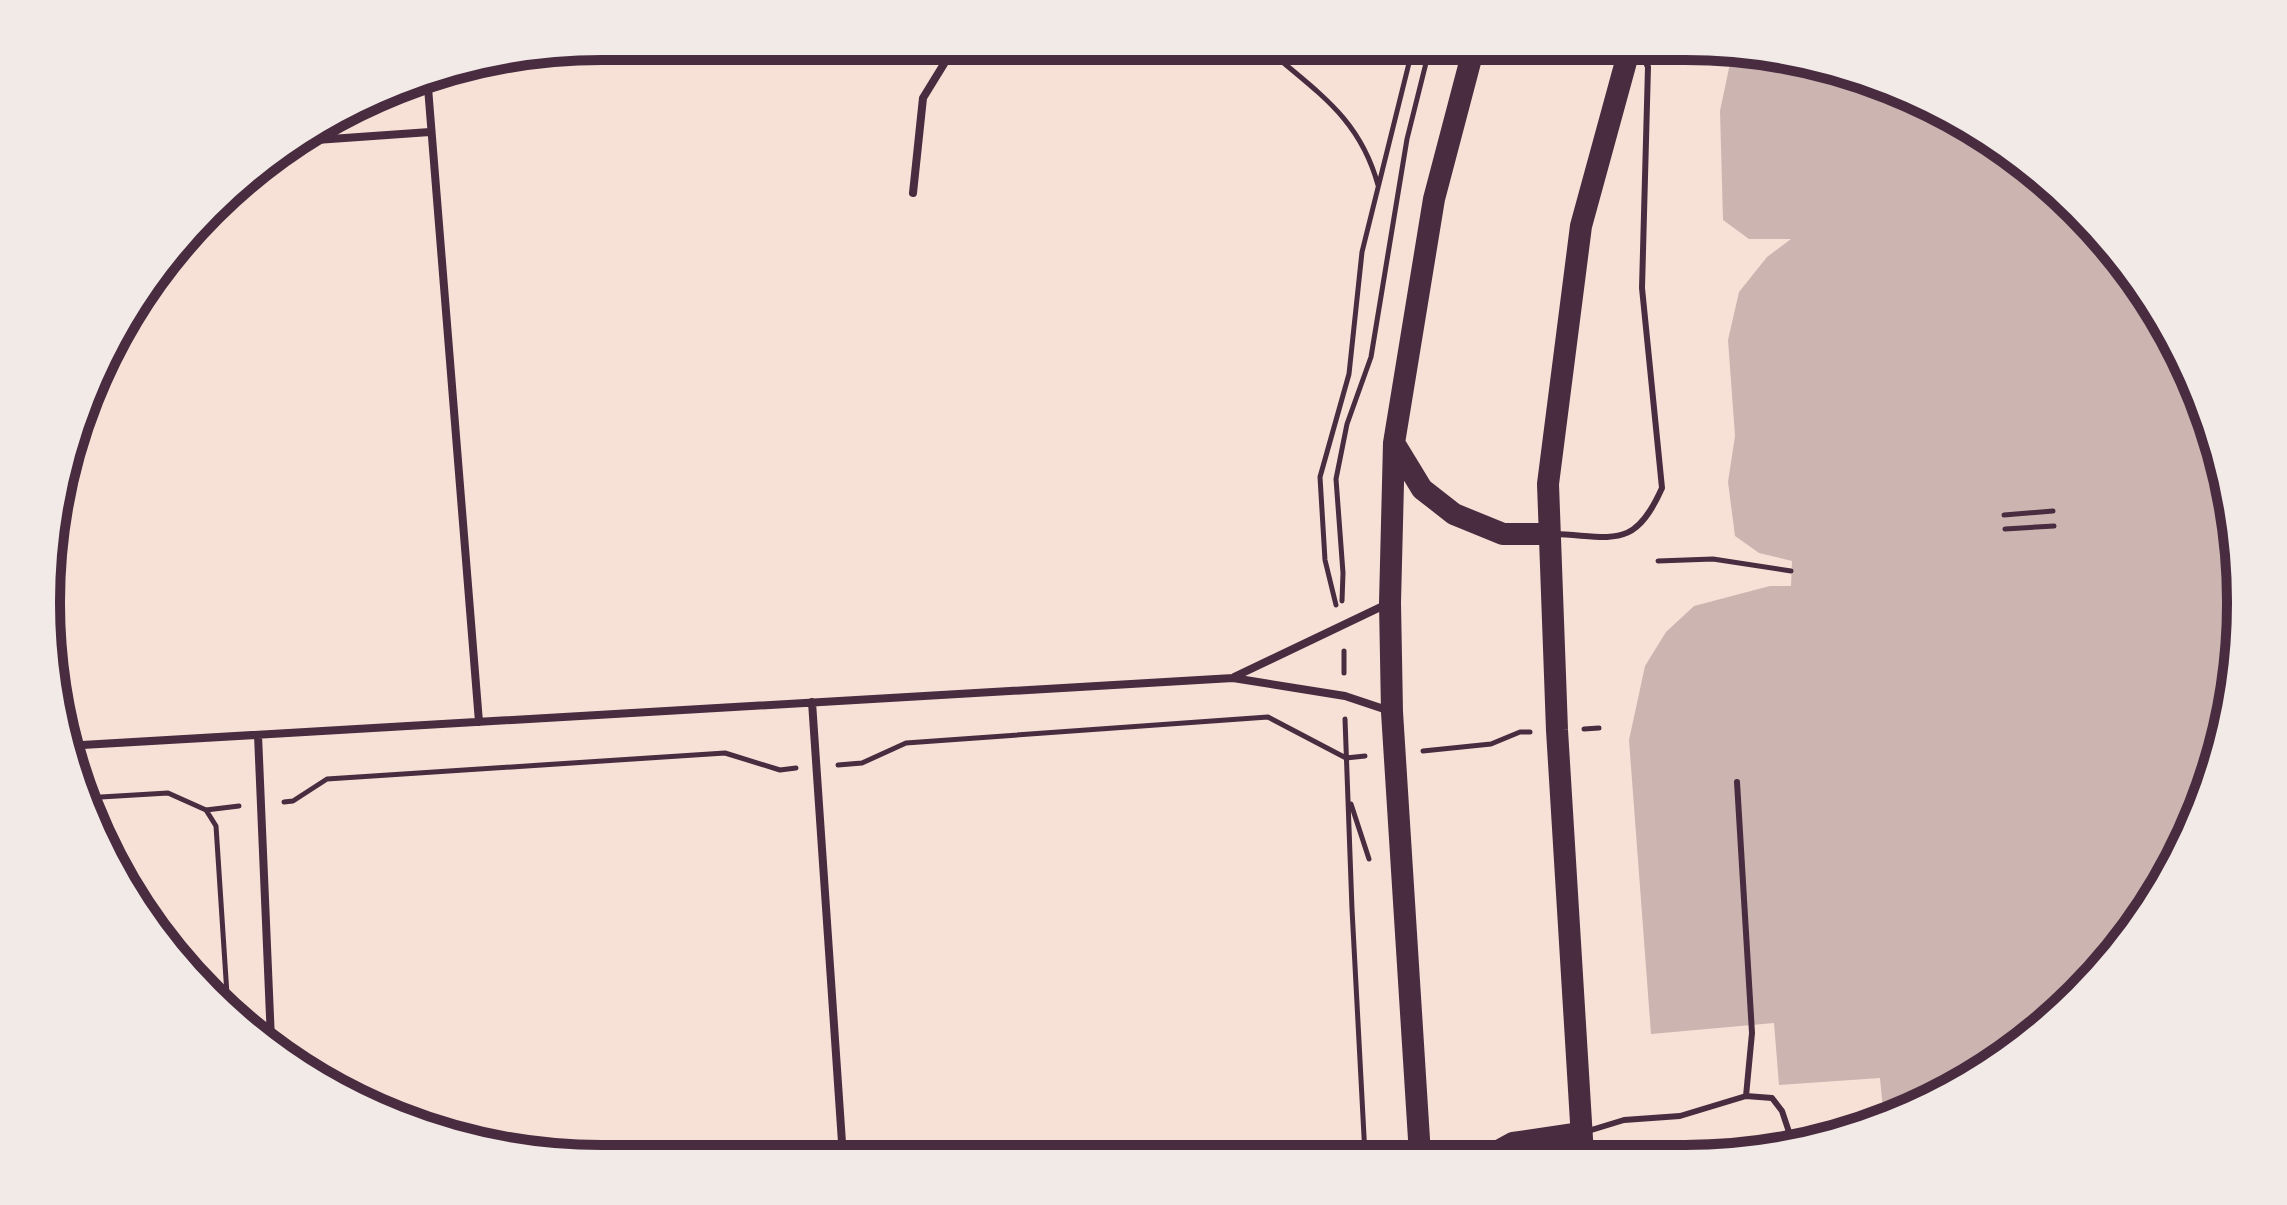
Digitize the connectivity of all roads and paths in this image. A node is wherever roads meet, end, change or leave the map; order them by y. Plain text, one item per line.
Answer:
1 (946, 60) edge
2 (1280, 60) edge
3 (1410, 60) edge
4 (1427, 60) edge
5 (1471, 60) edge
6 (1626, 60) edge
7 (1645, 60) edge
8 (428, 89) edge
9 (430, 132) junction
10 (320, 140) edge
11 (1378, 185) junction
12 (913, 193) dead end
13 (1394, 443) junction
14 (2053, 511) dead end
15 (2004, 515) dead end
16 (2054, 526) dead end
17 (2005, 529) dead end
18 (1550, 534) junction
19 (1658, 561) dead end
20 (1791, 571) dead end
21 (1390, 603) junction
22 (1340, 626) junction
23 (1233, 678) junction
24 (812, 702) junction
25 (1392, 712) junction
26 (479, 722) junction
27 (1599, 728) dead end
28 (1557, 730) junction
29 (258, 735) junction
30 (79, 745) edge
31 (1395, 753) junction
32 (816, 766) junction
33 (1737, 782) dead end
34 (96, 797) edge
35 (261, 804) junction
36 (206, 810) junction
37 (227, 993) edge
38 (271, 1032) edge
39 (1746, 1096) junction
40 (1790, 1135) edge
41 (1582, 1144) edge
42 (842, 1145) edge
43 (1364, 1145) edge
44 (1419, 1145) edge
45 (1509, 1145) edge

1 - 12 street
2 - 11 path
3 - 11 path
4 - 22 path
5 - 13 highway
6 - 18 highway
7 - 18 lane
8 - 9 street
9 - 10 street
9 - 26 street
11 - 22 path
13 - 18 highway
13 - 21 highway
14 - 15 path
16 - 17 path
18 - 28 highway
19 - 20 path
21 - 22 street
21 - 25 highway
22 - 23 street
23 - 24 street
23 - 25 street
24 - 26 street
24 - 32 street
25 - 31 highway
26 - 29 street
27 - 28 path
28 - 31 path
28 - 41 highway
29 - 30 street
29 - 35 street
31 - 44 highway
32 - 35 path
32 - 42 street
32 - 43 path
33 - 39 lane
34 - 36 path
35 - 36 path
35 - 38 street
36 - 37 path
39 - 40 lane
39 - 41 lane
41 - 45 highway

